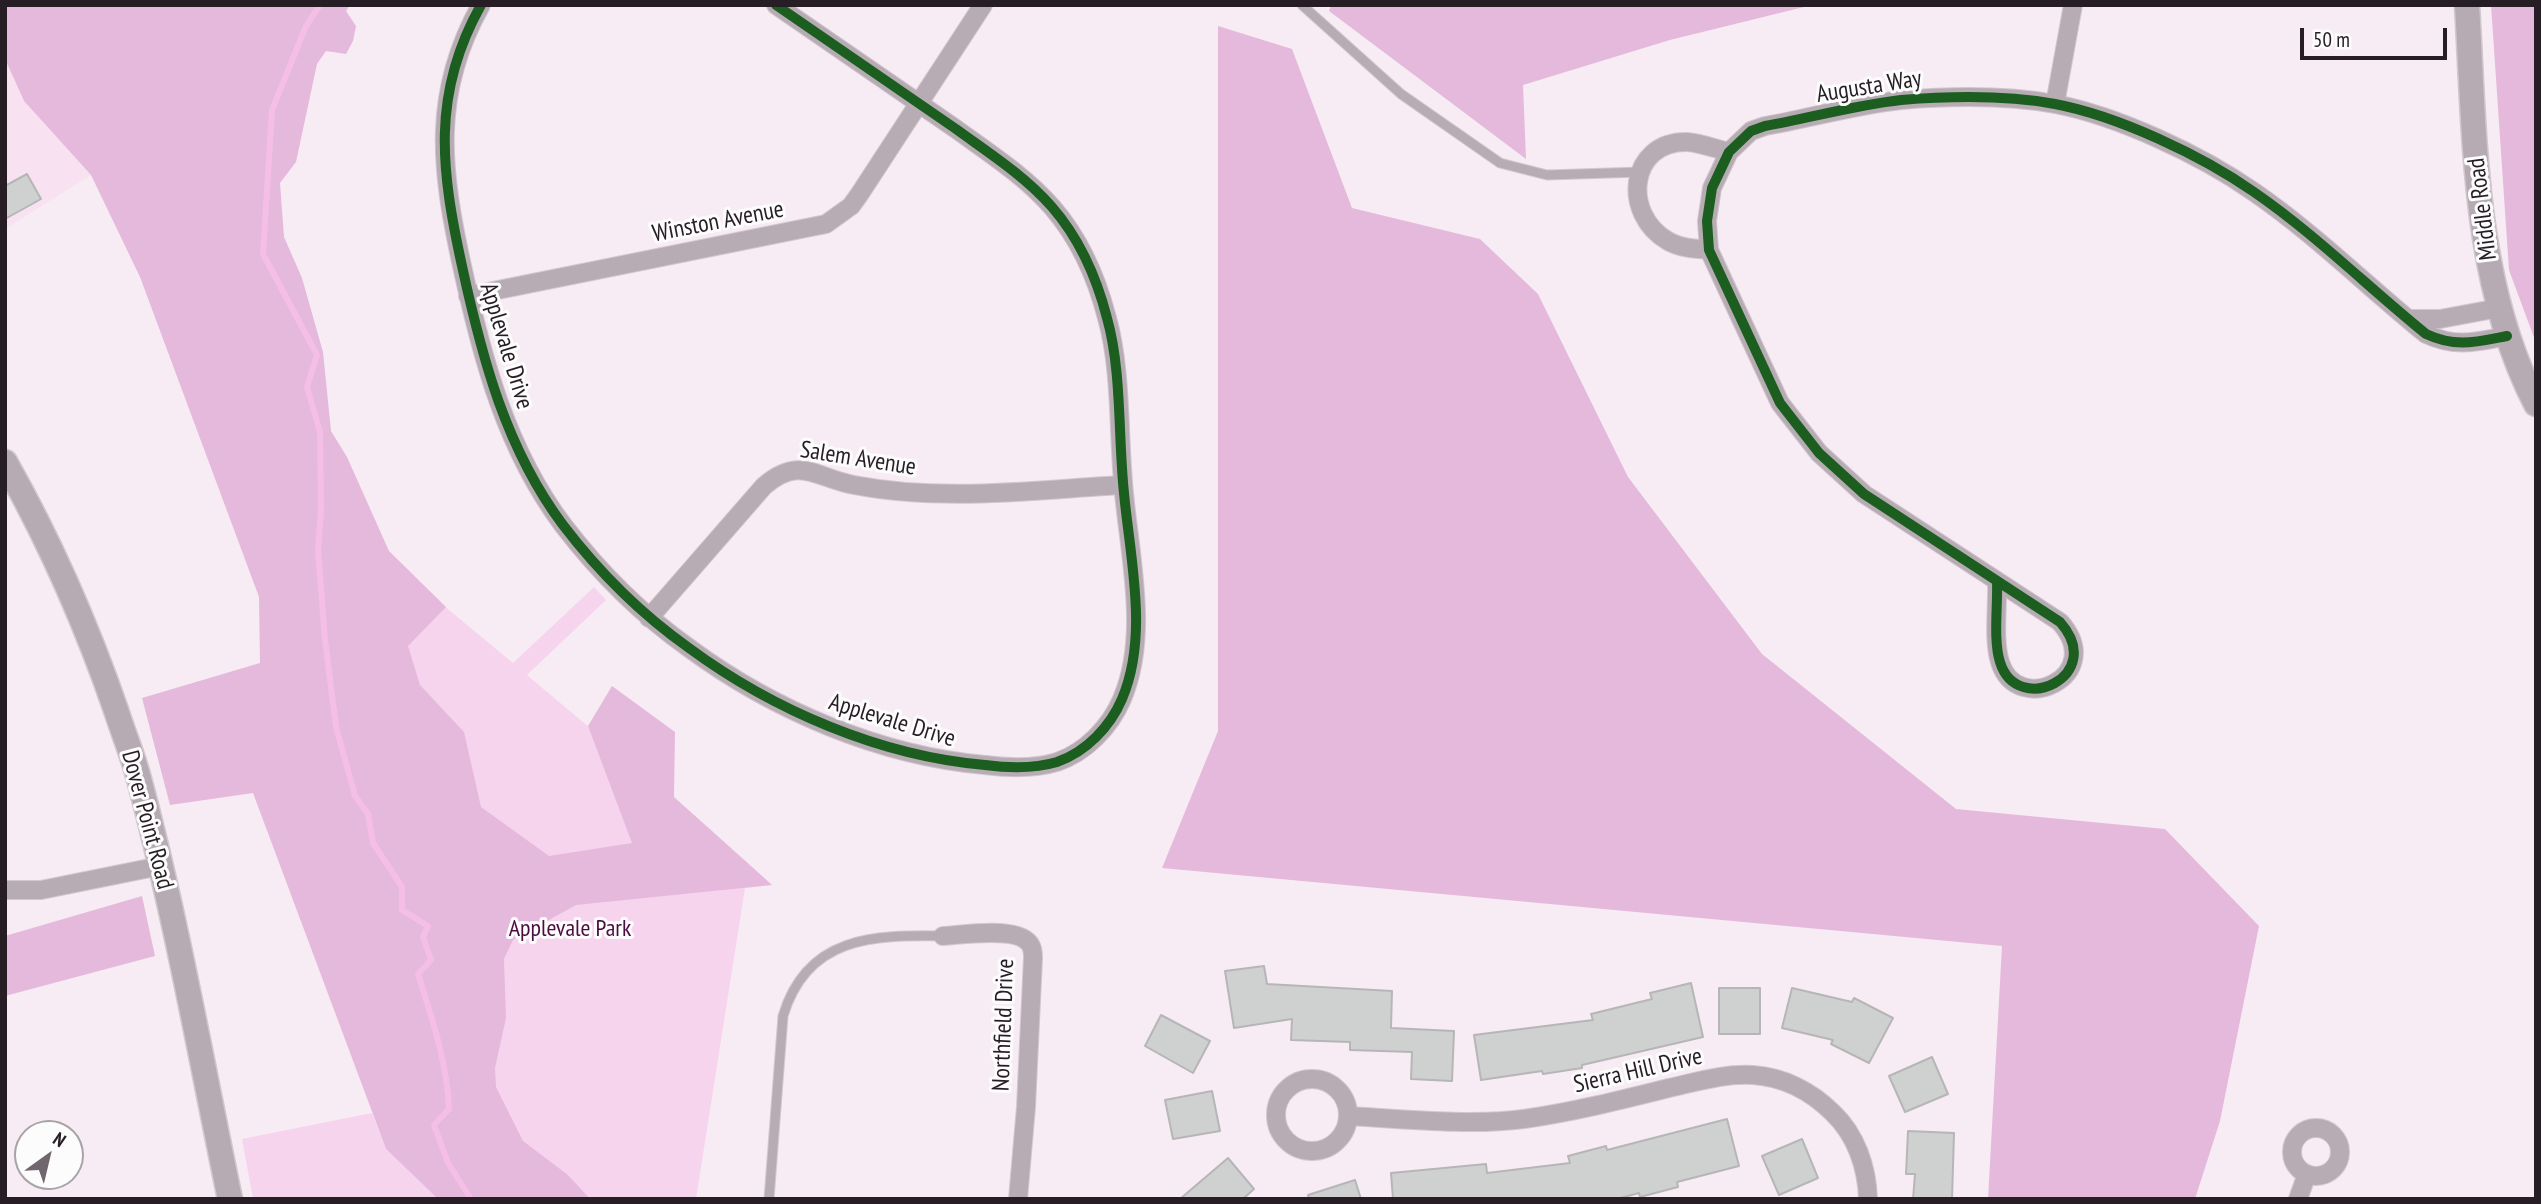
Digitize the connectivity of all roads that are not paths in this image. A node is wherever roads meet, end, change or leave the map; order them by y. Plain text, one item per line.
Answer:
1 (481, 5) edge
2 (776, 5) edge
3 (983, 5) edge
4 (1302, 5) edge
5 (2073, 5) edge
6 (2467, 5) edge
7 (919, 103) junction
8 (2055, 104) junction
9 (1729, 152) junction
10 (1641, 172) junction
11 (1709, 250) junction
12 (468, 296) junction
13 (2500, 308) junction
14 (2408, 319) junction
15 (2507, 335) junction
16 (2536, 404) edge
17 (5, 461) edge
18 (1123, 485) junction
19 (1997, 581) junction
20 (649, 618) junction
21 (160, 866) junction
22 (5, 890) edge
23 (943, 936) joint
24 (1349, 1116) junction
25 (2307, 1174) dead end
26 (230, 1199) edge
27 (769, 1199) edge
28 (1018, 1199) edge
29 (1868, 1199) edge
30 (2298, 1199) edge

1 - 12 street, Applevale Drive
2 - 7 street, Applevale Drive
3 - 7 street, Winston Avenue
4 - 10 lane
5 - 8 street
6 - 13 main road, Middle Road
7 - 12 street, Winston Avenue
7 - 18 street, Applevale Drive
8 - 9 street, Augusta Way
8 - 14 street, Augusta Way
9 - 10 street
9 - 11 street, Augusta Way
10 - 11 street
11 - 19 street, Augusta Way
12 - 20 street, Applevale Drive
13 - 14 street
13 - 15 main road, Middle Road
14 - 15 street, Augusta Way
15 - 16 main road, Middle Road
17 - 21 main road, Dover Point Road
18 - 20 street, Salem Avenue
18 - 20 street, Applevale Drive
19 - 19 street, Augusta Way
21 - 22 street
21 - 26 main road, Dover Point Road
23 - 27 lane
23 - 28 street, Northfield Drive
24 - 24 street
24 - 29 street, Sierra Hill Drive
25 - 30 street

